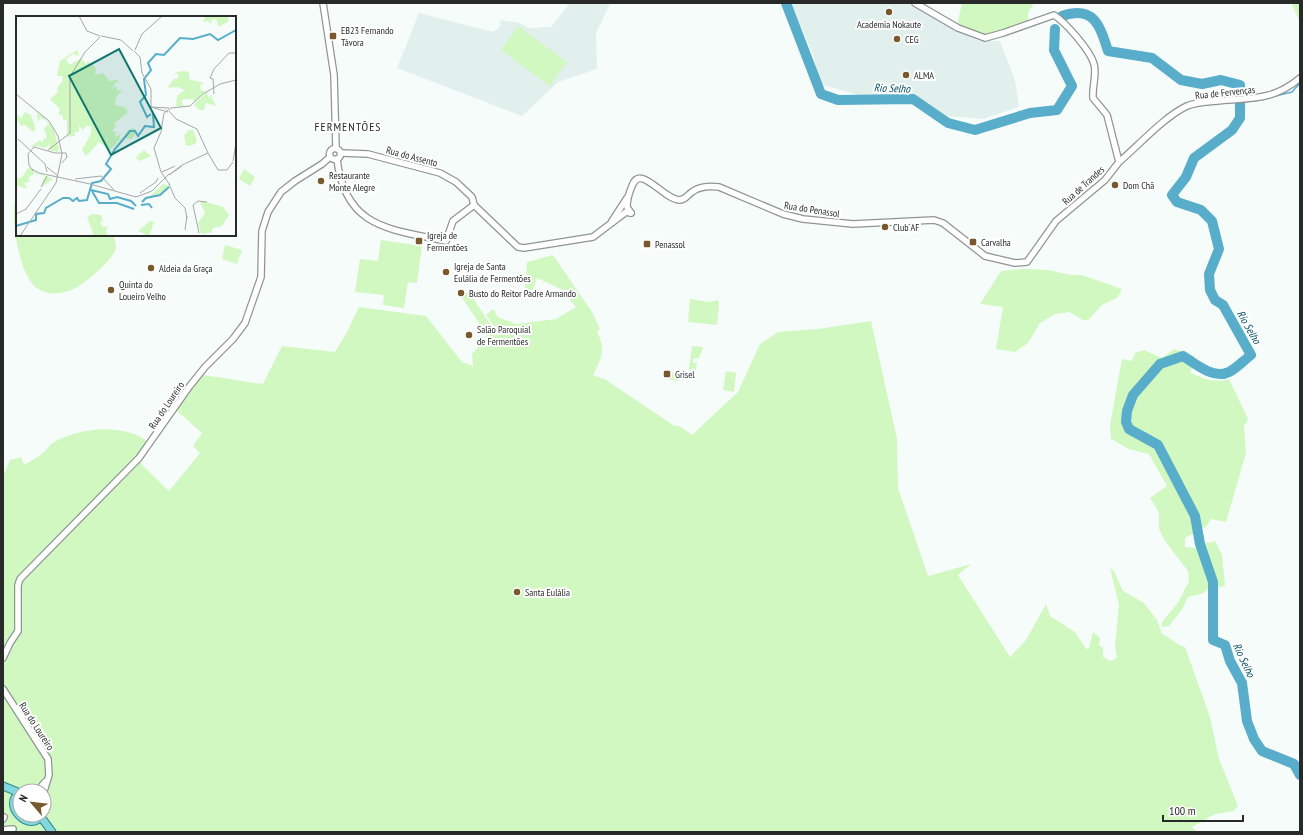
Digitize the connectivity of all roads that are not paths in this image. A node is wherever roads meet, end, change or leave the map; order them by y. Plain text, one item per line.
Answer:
1 (323, 3) edge
2 (918, 4) edge
3 (1300, 78) edge
4 (336, 148) junction
5 (341, 152) junction
6 (330, 157) junction
7 (337, 159) junction
8 (1119, 162) junction
9 (629, 196) junction
10 (474, 205) junction
11 (610, 225) junction
12 (985, 256) joint
13 (3, 658) edge
14 (3, 689) edge
15 (49, 775) junction
16 (43, 783) edge
17 (46, 783) edge
18 (12, 796) edge
19 (4, 813) edge
20 (37, 823) edge
21 (46, 823) edge
22 (3, 830) edge
23 (16, 830) joint
24 (30, 830) dead end
25 (52, 832) edge

1 - 4 street
2 - 8 street
3 - 8 street, Rua de Fervenças
4 - 5 street
4 - 6 street, Rua do Loureiro
5 - 7 street
5 - 10 street, Rua do Assento
6 - 7 street
6 - 13 street, Rua do Loureiro
7 - 10 street
8 - 12 street, Rua de Trandes
9 - 11 street, Rua do Assento
9 - 11 street, Rua do Assento
9 - 12 street, Rua do Penassol
10 - 11 street, Rua do Assento
14 - 15 street, Rua do Loureiro
15 - 16 street
15 - 17 street, Rua do Loureiro
18 - 19 main road
19 - 23 main road
20 - 24 main road
21 - 25 main road
22 - 23 street

